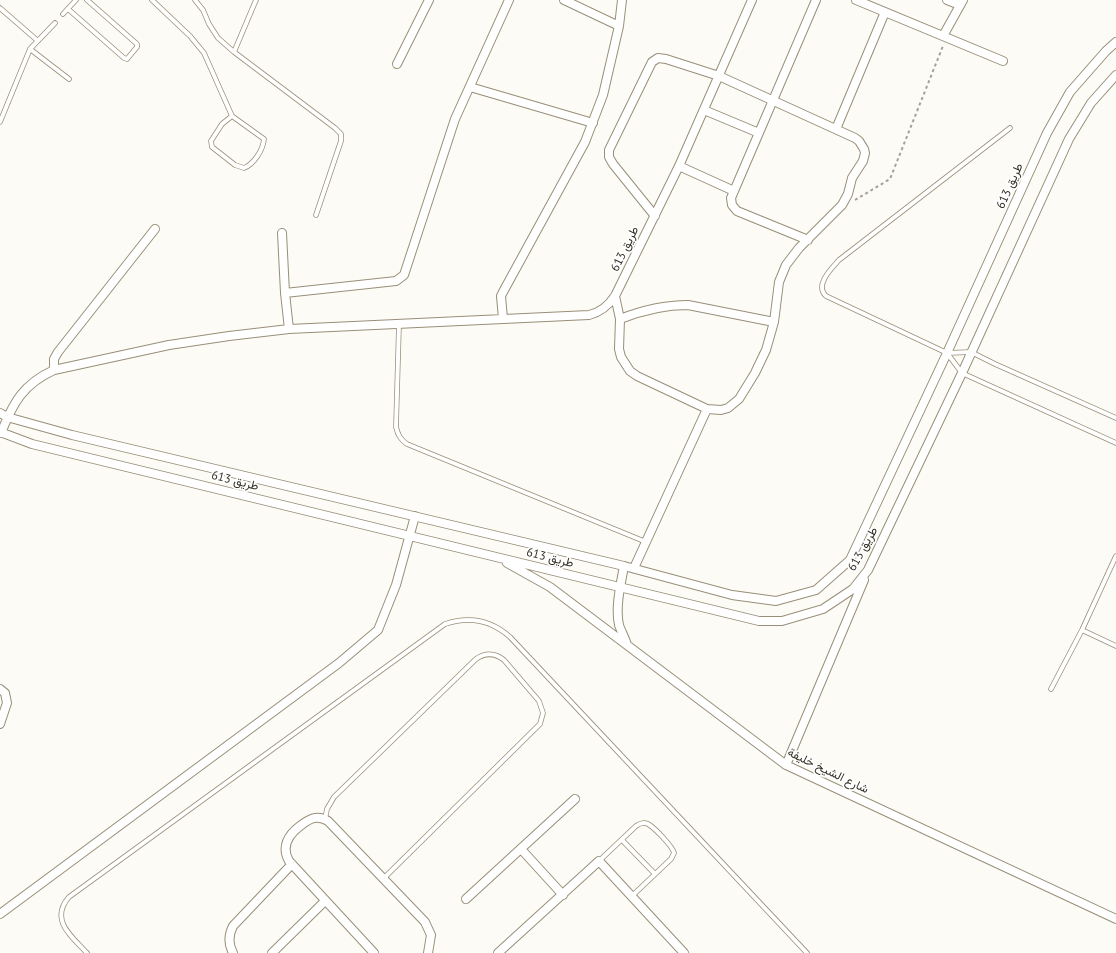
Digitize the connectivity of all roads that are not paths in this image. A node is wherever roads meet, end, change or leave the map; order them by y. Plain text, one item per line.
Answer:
1 (76, 0) edge
2 (86, 0) edge
3 (152, 0) edge
4 (195, 0) edge
5 (256, 0) edge
6 (429, 0) edge
7 (509, 0) edge
8 (564, 0) edge
9 (622, 0) edge
10 (752, 0) edge
11 (816, 0) edge
12 (856, 0) edge
13 (947, 0) edge
14 (961, 3) edge
15 (0, 8) edge
16 (68, 9) junction
17 (885, 12) junction
18 (63, 14) dead end
19 (55, 23) dead end
20 (619, 26) junction
21 (945, 37) junction
22 (38, 41) junction
23 (1116, 42) edge
24 (30, 49) junction
25 (234, 52) junction
26 (1003, 61) dead end
27 (397, 64) dead end
28 (1116, 75) edge
29 (719, 76) junction
30 (69, 79) dead end
31 (470, 86) junction
32 (773, 100) junction
33 (704, 110) junction
34 (232, 116) junction
35 (0, 122) edge
36 (592, 123) junction
37 (1010, 128) dead end
38 (836, 130) junction
39 (759, 133) junction
40 (679, 166) junction
41 (734, 191) junction
42 (316, 215) dead end
43 (655, 216) junction
44 (155, 229) dead end
45 (282, 233) dead end
46 (808, 240) junction
47 (285, 293) junction
48 (616, 296) junction
49 (620, 318) junction
50 (503, 319) junction
51 (774, 322) junction
52 (399, 324) junction
53 (289, 329) junction
54 (971, 352) junction
55 (947, 353) junction
56 (54, 370) junction
57 (962, 373) junction
58 (707, 409) junction
59 (4, 415) edge
60 (1116, 418) edge
61 (1, 432) edge
62 (1116, 443) edge
63 (415, 516) junction
64 (410, 536) junction
65 (646, 542) junction
66 (1116, 556) edge
67 (498, 558) junction
68 (624, 566) junction
69 (634, 568) junction
70 (868, 570) junction
71 (620, 587) junction
72 (1082, 630) junction
73 (628, 646) junction
74 (1116, 646) edge
75 (0, 689) edge
76 (1051, 689) dead end
77 (0, 724) edge
78 (786, 766) junction
79 (575, 800) dead end
80 (325, 819) junction
81 (622, 840) junction
82 (521, 849) junction
83 (599, 861) junction
84 (292, 864) junction
85 (655, 874) junction
86 (384, 878) junction
87 (563, 895) junction
88 (632, 896) junction
89 (466, 899) dead end
90 (325, 901) junction
91 (0, 914) edge
92 (1116, 919) edge
93 (87, 953) edge
94 (233, 953) edge
95 (272, 953) edge
96 (374, 953) edge
97 (428, 953) edge
98 (498, 953) edge
99 (684, 953) edge
100 (807, 953) edge

1 - 16 lane
2 - 16 lane
3 - 34 lane
4 - 25 lane
5 - 25 lane
6 - 27 street
7 - 31 street
8 - 20 street
9 - 20 street
10 - 29 street, طريق 613
11 - 32 street
12 - 17 street
13 - 14 street
14 - 21 street
15 - 22 lane
16 - 18 lane
17 - 21 street
17 - 38 street
19 - 22 lane
20 - 36 street
21 - 26 street
22 - 24 lane
23 - 55 street, طريق 613
24 - 30 lane
24 - 35 lane
25 - 42 lane
28 - 54 street, طريق 613
29 - 32 street
29 - 33 street, طريق 613
29 - 43 street
31 - 36 street
31 - 47 street
32 - 38 street
32 - 39 street
33 - 39 street
33 - 40 street, طريق 613
34 - 34 lane
36 - 50 street
37 - 55 lane
38 - 46 street
39 - 41 street
40 - 41 street
40 - 43 street, طريق 613
41 - 46 street
43 - 48 street, طريق 613
44 - 56 street
45 - 47 street
46 - 51 street
47 - 53 street
48 - 49 street
48 - 50 street, طريق 613
49 - 51 street
49 - 58 street
50 - 52 street, طريق 613
51 - 58 street
52 - 53 street, طريق 613
52 - 65 lane
53 - 56 street, طريق 613
54 - 55 lane
54 - 57 street, طريق 613
54 - 60 lane
55 - 57 lane
55 - 69 street, طريق 613
56 - 59 street, طريق 613
57 - 62 lane
57 - 70 street, طريق 613
58 - 65 street
59 - 61 street, طريق 613
59 - 63 street, طريق 613
61 - 64 street, طريق 613
63 - 64 street
63 - 68 street, طريق 613
64 - 67 street, طريق 613
64 - 91 street
65 - 69 street
66 - 72 lane
67 - 71 street, طريق 613
67 - 73 street, شارع الشيخ خليفة
68 - 69 street, طريق 613
68 - 71 street
70 - 71 street, طريق 613
70 - 78 street
71 - 73 street
72 - 74 lane
72 - 76 lane
73 - 78 street, شارع الشيخ خليفة
75 - 77 street
78 - 92 street, شارع الشيخ خليفة
79 - 82 street
80 - 84 street
80 - 86 street
80 - 86 lane
81 - 83 lane
81 - 85 lane
81 - 85 lane
82 - 87 street
82 - 89 street
83 - 87 street
83 - 88 street
84 - 90 street
84 - 94 street
85 - 88 lane
86 - 97 street
87 - 98 street
88 - 99 street
90 - 95 street
90 - 96 street
93 - 100 lane

